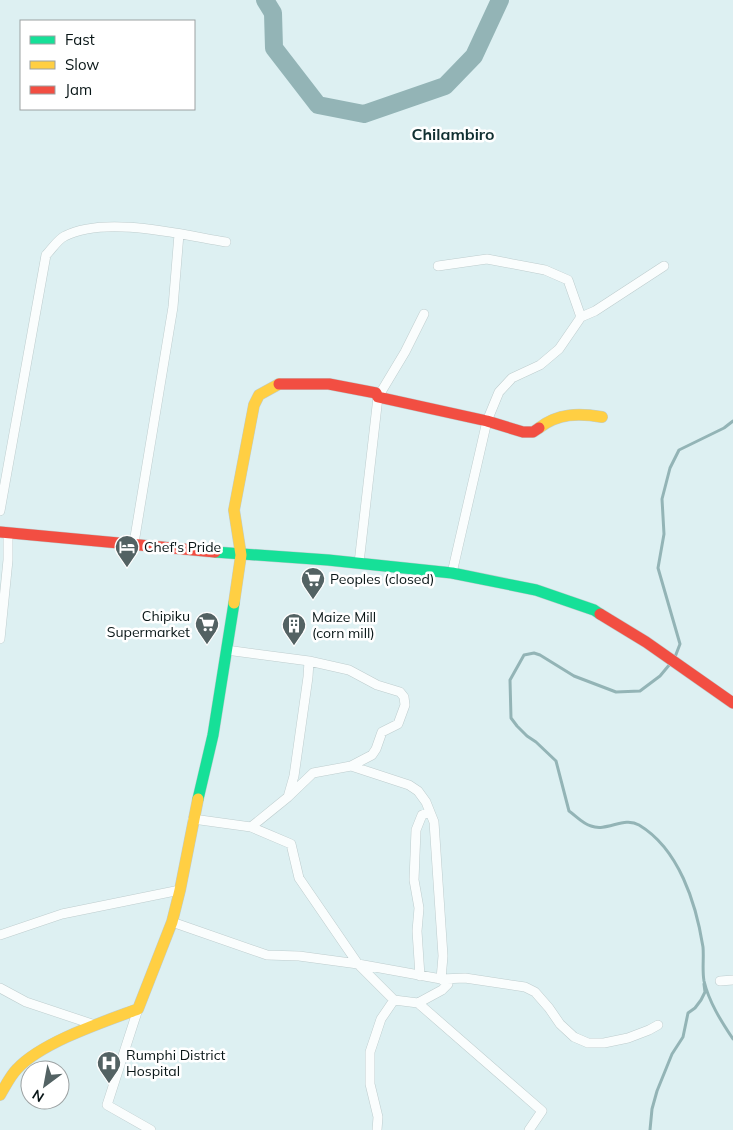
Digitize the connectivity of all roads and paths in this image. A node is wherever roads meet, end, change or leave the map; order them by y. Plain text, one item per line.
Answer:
1 (179, 234) junction
2 (226, 242) dead end
3 (438, 266) dead end
4 (664, 266) dead end
5 (424, 314) dead end
6 (581, 317) junction
7 (378, 397) junction
8 (602, 417) dead end
9 (487, 421) junction
10 (0, 511) edge
11 (4, 532) edge
12 (134, 543) junction
13 (241, 555) junction
14 (358, 563) junction
15 (452, 573) junction
16 (0, 639) edge
17 (226, 650) junction
18 (309, 661) junction
19 (733, 704) edge
20 (351, 766) junction
21 (288, 797) junction
22 (430, 812) junction
23 (193, 819) junction
24 (251, 827) junction
25 (180, 890) junction
26 (172, 922) junction
27 (0, 935) edge
28 (358, 964) junction
29 (420, 976) junction
30 (442, 979) junction
31 (733, 980) edge
32 (720, 981) dead end
33 (0, 988) edge
34 (394, 1000) junction
35 (418, 1003) junction
36 (138, 1009) junction
37 (95, 1025) junction
38 (658, 1025) dead end
39 (0, 1095) edge
40 (150, 1130) edge
41 (377, 1130) edge
42 (529, 1130) edge

1 - 2 street
1 - 10 street
1 - 12 street
3 - 6 street
4 - 6 street
5 - 7 street
6 - 9 street
7 - 9 street
7 - 13 street
7 - 14 street
8 - 9 street
9 - 15 street
11 - 12 street
11 - 16 street
12 - 13 street
13 - 14 street
13 - 17 street
14 - 15 street
15 - 19 street
17 - 18 street
17 - 23 street
18 - 20 street
18 - 21 street
20 - 21 street
20 - 22 street
21 - 24 street
22 - 29 street
22 - 30 street
23 - 24 street
23 - 25 street
24 - 28 street
25 - 26 street
25 - 27 street
26 - 28 street
26 - 36 street
28 - 29 street
28 - 34 street
29 - 30 street
30 - 35 street
30 - 38 street
31 - 32 street
33 - 37 street
34 - 35 street
34 - 41 street
35 - 42 street
36 - 37 street
36 - 40 street
37 - 39 street

